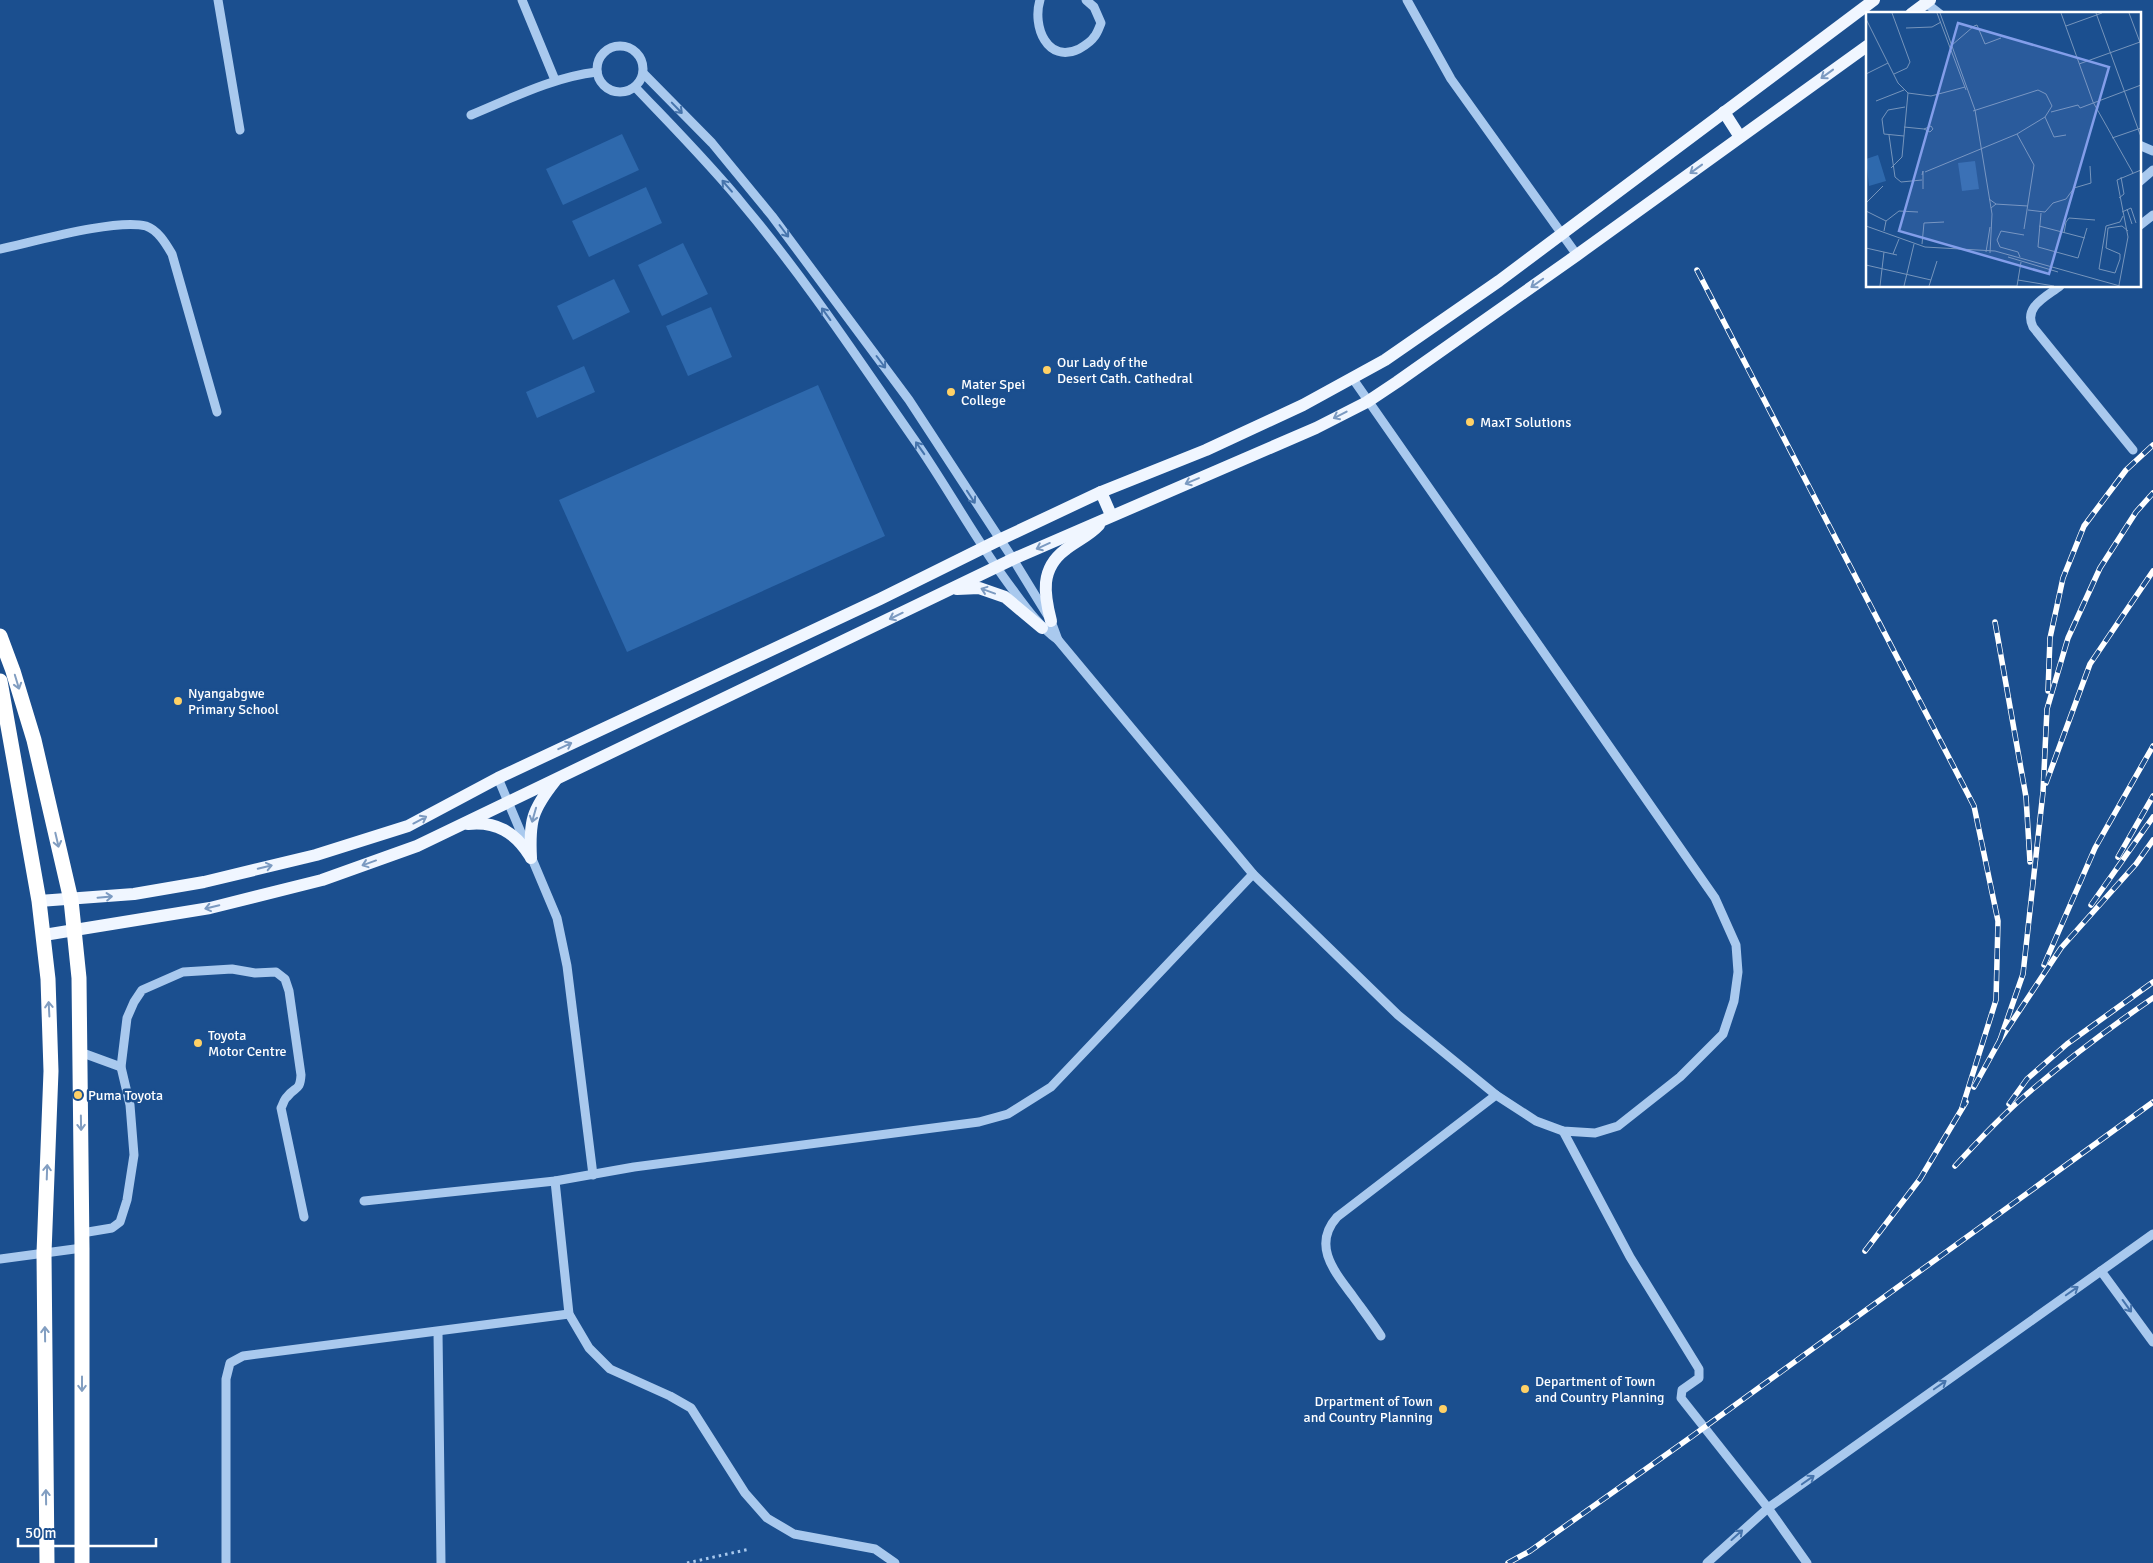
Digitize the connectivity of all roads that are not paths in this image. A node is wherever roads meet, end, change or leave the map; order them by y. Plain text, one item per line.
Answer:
1 (218, 0) edge
2 (522, 0) edge
3 (1040, 0) edge
4 (1086, 0) edge
5 (1407, 0) edge
6 (1874, 0) edge
7 (1926, 1) edge
8 (1913, 12) edge
9 (1938, 12) edge
10 (1866, 47) edge
11 (598, 72) junction
12 (643, 74) junction
13 (555, 80) junction
14 (635, 87) junction
15 (1724, 112) junction
16 (471, 115) dead end
17 (240, 130) dead end
18 (1740, 137) junction
19 (2140, 146) edge
20 (2153, 152) edge
21 (2153, 170) edge
22 (2140, 181) edge
23 (2153, 215) edge
24 (2140, 225) edge
25 (1561, 235) junction
26 (0, 249) edge
27 (1577, 255) junction
28 (2057, 288) edge
29 (1353, 380) junction
30 (1367, 402) junction
31 (217, 412) dead end
32 (2133, 450) dead end
33 (1101, 492) junction
34 (1108, 516) junction
35 (999, 540) junction
36 (983, 548) junction
37 (1013, 559) junction
38 (996, 567) junction
39 (952, 589) junction
40 (1046, 624) junction
41 (0, 636) edge
42 (0, 681) edge
43 (498, 778) junction
44 (557, 779) junction
45 (509, 801) junction
46 (461, 825) junction
47 (531, 858) junction
48 (1253, 874) junction
49 (71, 900) junction
50 (39, 901) junction
51 (74, 932) junction
52 (44, 936) junction
53 (80, 1052) junction
54 (121, 1067) junction
55 (1496, 1094) junction
56 (1563, 1131) junction
57 (594, 1175) junction
58 (555, 1181) junction
59 (364, 1201) dead end
60 (304, 1217) dead end
61 (2153, 1234) edge
62 (82, 1241) junction
63 (44, 1253) junction
64 (0, 1259) edge
65 (2101, 1271) junction
66 (569, 1314) junction
67 (438, 1332) junction
68 (1381, 1336) dead end
69 (2153, 1342) edge
70 (1768, 1508) junction
71 (47, 1563) edge
72 (82, 1563) edge
73 (226, 1563) edge
74 (441, 1563) edge
75 (895, 1563) edge
76 (1706, 1563) edge
77 (1807, 1563) edge

1 - 17 street
2 - 13 street
3 - 4 street
5 - 25 street
6 - 15 main road
7 - 8 main road
7 - 9 street
10 -> 18 main road
11 - 12 street
11 - 13 street
11 - 14 street
12 - 14 street
12 -> 35 street
13 - 16 street
36 -> 14 street
15 - 18 main road
15 - 25 main road
18 -> 27 main road
19 - 20 street
21 - 22 street
23 - 24 street
25 - 27 street
25 - 29 main road
26 - 31 street
27 -> 30 main road
28 - 32 street
29 - 30 street
29 - 33 main road
30 -> 34 main road
30 - 56 street
33 - 34 main road
33 - 35 main road
34 -> 37 main road
34 - 40 main road
35 - 36 main road
35 - 37 street
36 - 38 street
43 -> 36 main road
37 - 38 main road
37 - 40 street
38 - 39 main road
38 - 40 street
40 -> 39 main road
39 -> 44 main road
40 - 48 street
41 -> 49 highway
42 - 50 highway
43 - 45 street
49 -> 43 main road
44 - 45 main road
44 -> 47 main road
45 - 46 main road
45 - 47 street
46 - 47 main road
46 -> 51 main road
47 - 57 street
48 - 55 street
48 - 57 street
49 - 50 main road
49 - 51 highway
50 - 52 highway
51 - 52 main road
51 - 53 highway
63 -> 52 highway
53 - 54 street
53 -> 62 highway
54 - 60 street
54 - 62 street
55 - 56 street
55 - 68 street
56 - 70 street
57 - 58 street
58 - 59 street
58 - 66 street
61 - 65 street
62 - 63 street
62 -> 72 highway
63 - 64 street
71 -> 63 highway
65 -> 69 street
70 -> 65 street
66 - 67 street
66 - 75 street
67 - 73 street
67 - 74 street
76 -> 70 street
70 - 77 street

